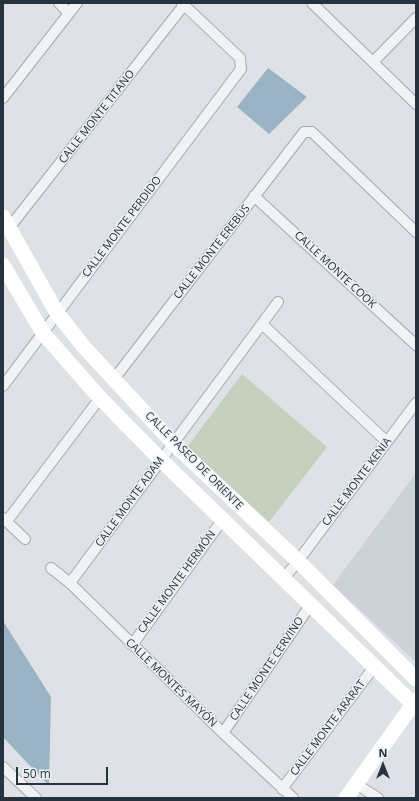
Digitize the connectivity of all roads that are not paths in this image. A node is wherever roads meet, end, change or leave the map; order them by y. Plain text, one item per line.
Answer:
1 (59, 3) edge
2 (77, 3) edge
3 (312, 3) edge
4 (183, 4) edge
5 (69, 13) junction
6 (416, 18) edge
7 (373, 62) junction
8 (3, 98) edge
9 (416, 104) edge
10 (254, 196) junction
11 (6, 223) edge
12 (416, 232) edge
13 (3, 265) edge
14 (278, 302) dead end
15 (57, 313) junction
16 (262, 324) junction
17 (43, 332) junction
18 (416, 345) edge
19 (114, 378) junction
20 (3, 386) edge
21 (100, 398) junction
22 (416, 403) edge
23 (386, 442) junction
24 (173, 443) junction
25 (161, 460) junction
26 (5, 519) edge
27 (223, 519) junction
28 (25, 539) dead end
29 (298, 561) junction
30 (51, 568) dead end
31 (284, 578) junction
32 (70, 584) junction
33 (310, 604) junction
34 (132, 645) junction
35 (374, 667) junction
36 (416, 679) edge
37 (415, 702) edge
38 (223, 733) junction
39 (3, 767) edge
40 (356, 784) junction
41 (282, 789) junction
42 (36, 798) edge
43 (292, 798) edge
44 (346, 798) edge
45 (378, 798) edge

1 - 5 street
2 - 5 street
3 - 7 street
4 - 11 street, CALLE MONTE TITANO
4 - 15 street, CALLE MONTE PERDIDO
5 - 8 street
6 - 7 street
7 - 9 street
10 - 12 street, CALLE MONTE EREBUS
10 - 18 street, CALLE MONTE COOK
10 - 19 street, CALLE MONTE EREBUS
11 - 15 street, CALLE PASEO DE ORIENTE
13 - 17 street, CALLE PASEO DE ORIENTE
14 - 16 street, CALLE MONTE ADAM
15 - 17 street, CALLE MONTE PERDIDO
15 - 19 street, CALLE PASEO DE ORIENTE
16 - 23 street
16 - 24 street, CALLE MONTE ADAM
17 - 20 street, CALLE MONTE PERDIDO
17 - 21 street, CALLE PASEO DE ORIENTE
19 - 24 street, CALLE PASEO DE ORIENTE
21 - 25 street, CALLE PASEO DE ORIENTE
21 - 26 street
22 - 23 street, CALLE MONTE KENIA
23 - 29 street, CALLE MONTE KENIA
24 - 25 street, CALLE MONTE ADAM
24 - 29 street, CALLE PASEO DE ORIENTE
25 - 27 street, CALLE PASEO DE ORIENTE
25 - 32 street, CALLE MONTE ADAM
26 - 28 street
27 - 31 street, CALLE PASEO DE ORIENTE
27 - 34 street, CALLE MONTE HERMÓN
29 - 31 street, CALLE MONTE KENIA
29 - 36 street, CALLE PASEO DE ORIENTE
30 - 32 street, CALLE MONTES MAYÓN
31 - 33 street, CALLE PASEO DE ORIENTE
32 - 34 street, CALLE MONTES MAYÓN
33 - 35 street, CALLE PASEO DE ORIENTE
33 - 38 street, CALLE MONTE CERVINO
34 - 38 street, CALLE MONTES MAYÓN
35 - 37 street, CALLE PASEO DE ORIENTE
35 - 41 street, CALLE MONTE ARARAT
37 - 40 street
38 - 41 street, CALLE MONTES MAYÓN
39 - 42 street
40 - 44 street
40 - 45 street
41 - 43 street, CALLE MONTES MAYÓN

